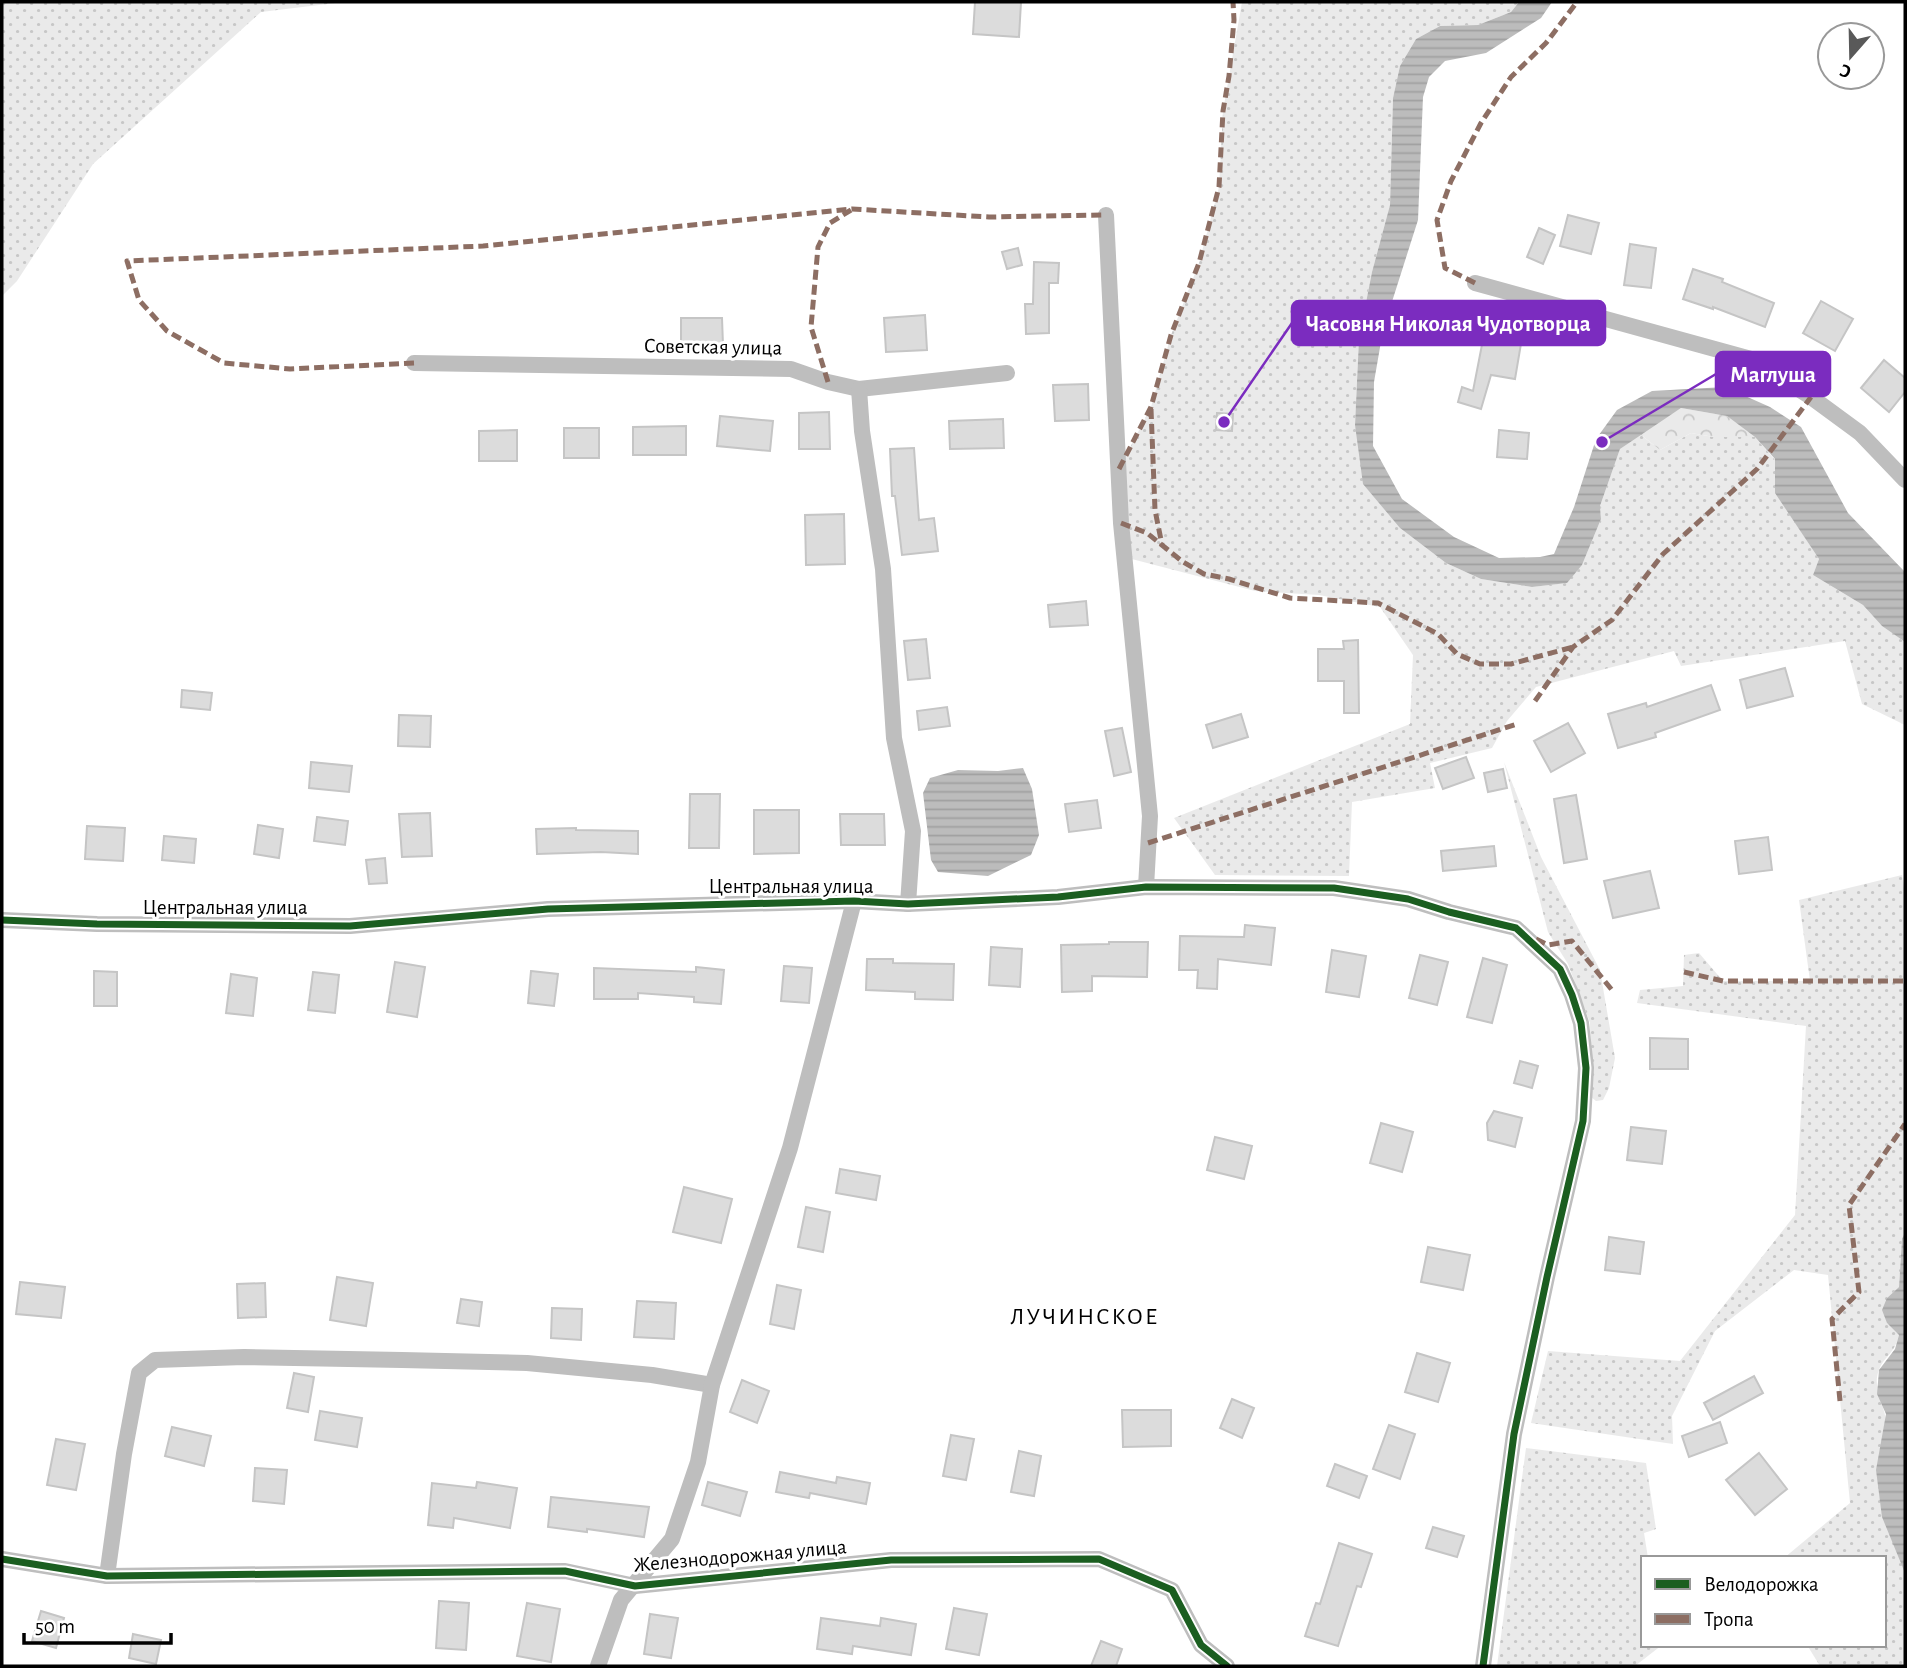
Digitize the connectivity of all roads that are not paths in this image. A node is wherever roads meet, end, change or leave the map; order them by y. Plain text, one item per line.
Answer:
1 (1106, 215) dead end
2 (1475, 283) dead end
3 (414, 363) dead end
4 (1007, 373) dead end
5 (859, 389) junction
6 (1905, 480) edge
7 (1146, 887) junction
8 (854, 901) junction
9 (908, 904) junction
10 (2, 920) edge
11 (712, 1385) junction
12 (2, 1559) edge
13 (107, 1576) junction
14 (635, 1586) junction
15 (598, 1666) edge
16 (1227, 1666) edge
17 (1483, 1666) edge

1 - 7 street
2 - 6 street
3 - 5 street, Советская улица
4 - 5 street, Советская улица
5 - 9 street
7 - 9 street, Центральная улица
7 - 17 street, Центральная улица
8 - 9 street, Центральная улица
8 - 10 street, Центральная улица
8 - 11 street, Железнодорожная улица
11 - 13 street
11 - 14 street, Железнодорожная улица
12 - 13 street, Железнодорожная улица
13 - 14 street, Железнодорожная улица
14 - 15 street, Железнодорожная улица
14 - 16 street, Железнодорожная улица

